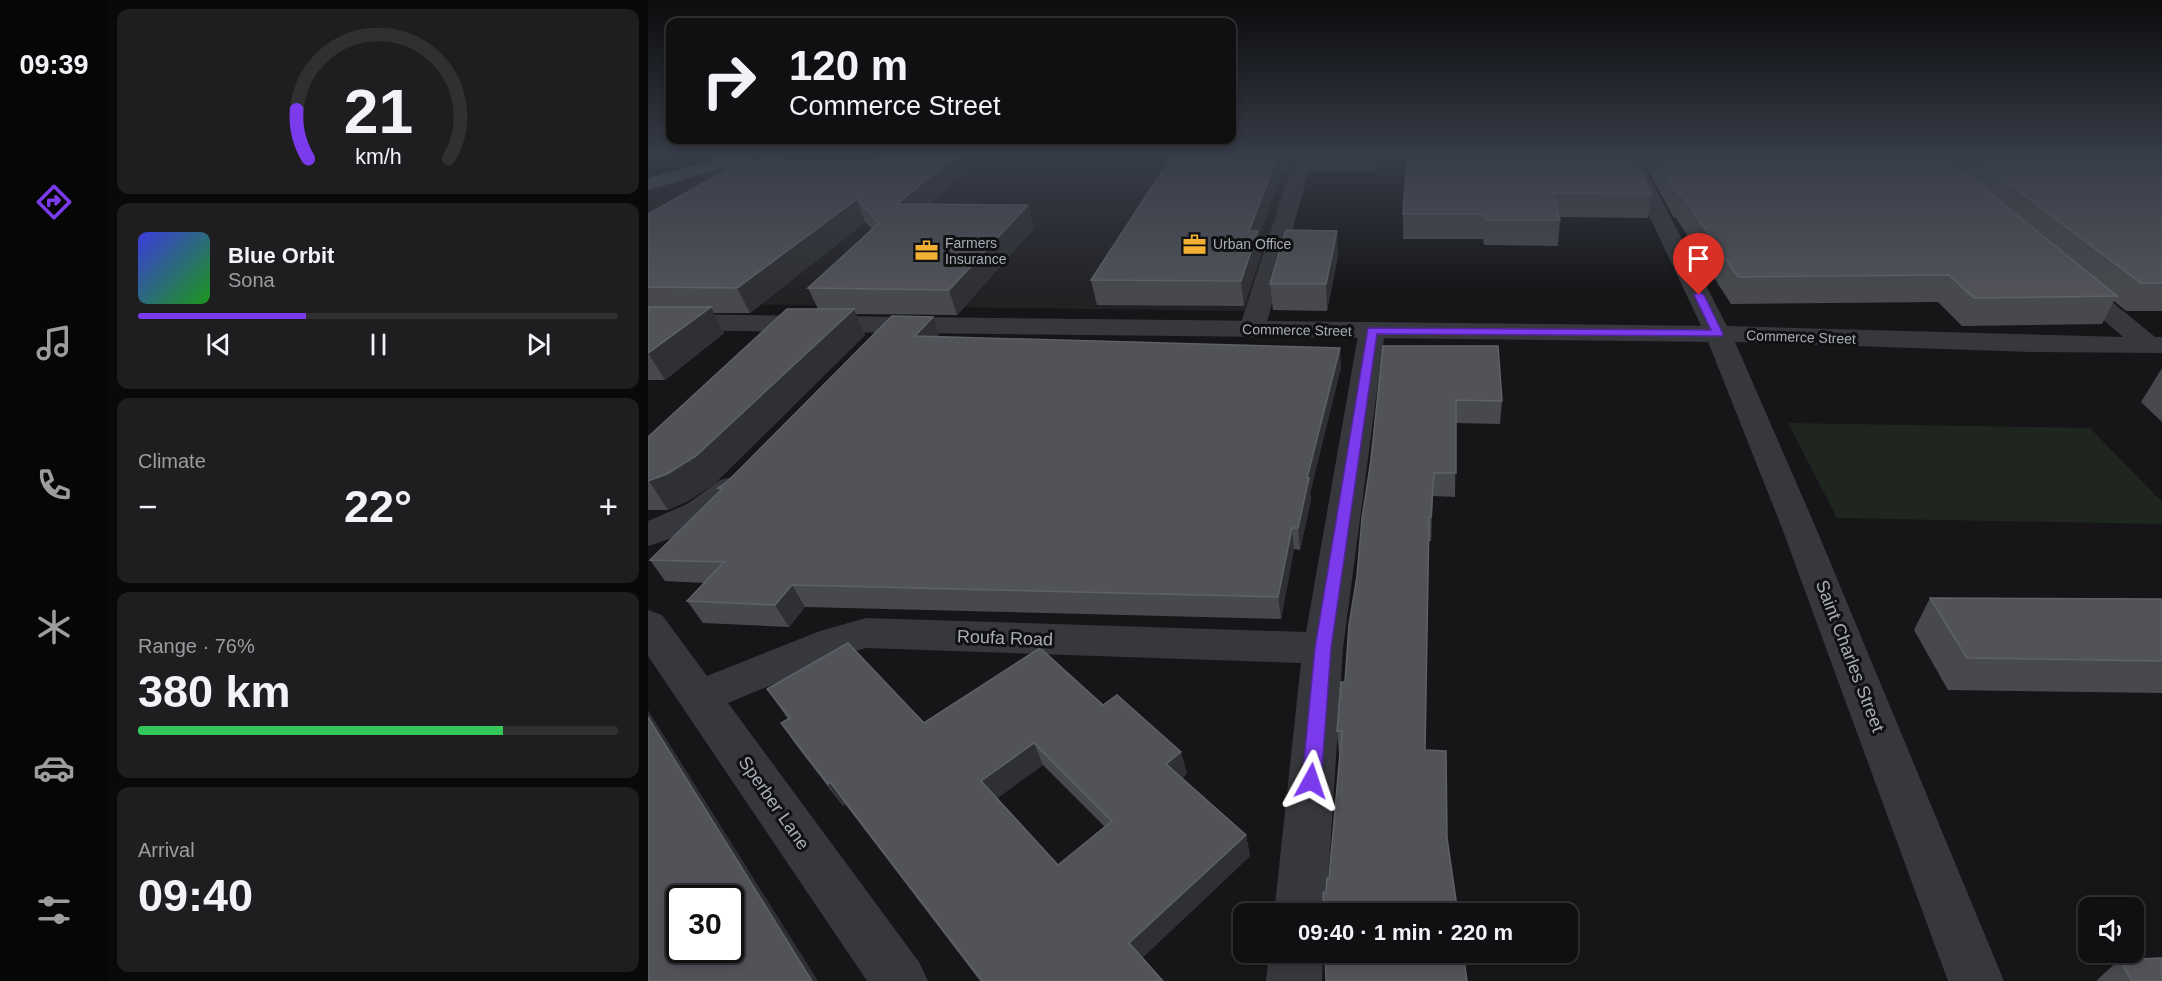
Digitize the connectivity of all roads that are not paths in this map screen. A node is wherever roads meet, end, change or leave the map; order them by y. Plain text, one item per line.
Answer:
1 (1290, 202) edge
2 (1653, 202) edge
3 (2058, 269) edge
4 (648, 322) edge
5 (892, 325) junction
6 (1252, 329) junction
7 (1372, 330) junction
8 (1718, 334) junction
9 (2156, 345) edge
10 (865, 352) edge
11 (752, 468) edge
12 (648, 534) edge
13 (648, 625) edge
14 (1323, 648) junction
15 (699, 697) junction
16 (1301, 903) edge
17 (1295, 963) edge
18 (900, 981) edge
19 (1294, 981) edge
20 (1976, 981) edge

1 - 6 street
2 - 8 street, Saint Charles Street
3 - 9 street
4 - 5 street, Commerce Street
5 - 6 street, Commerce Street
5 - 10 street
6 - 7 street, Commerce Street
7 - 8 street, Commerce Street
7 - 14 street
8 - 9 street, Commerce Street
8 - 20 street, Saint Charles Street
11 - 12 street
13 - 15 street, Sperber Lane
14 - 15 street, Roufa Road
14 - 16 street
15 - 18 street, Sperber Lane
17 - 19 street

